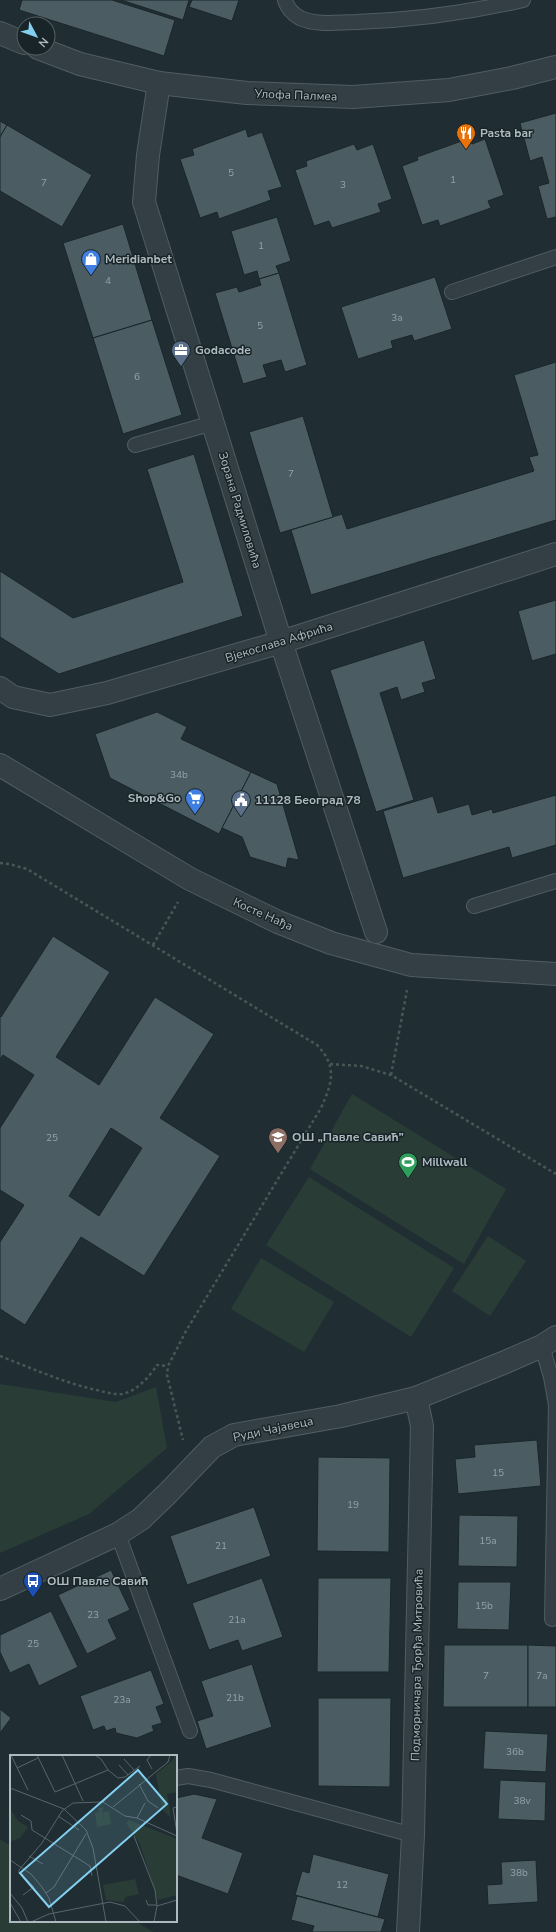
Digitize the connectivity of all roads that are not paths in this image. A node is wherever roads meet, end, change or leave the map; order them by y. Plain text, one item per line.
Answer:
1 (285, 0) edge
2 (523, 0) edge
3 (0, 33) edge
4 (16, 40) edge
5 (56, 55) edge
6 (556, 67) edge
7 (159, 83) junction
8 (556, 257) edge
9 (452, 292) dead end
10 (213, 423) junction
11 (135, 445) dead end
12 (556, 554) edge
13 (281, 642) junction
14 (0, 688) edge
15 (0, 765) edge
16 (556, 881) edge
17 (474, 906) dead end
18 (376, 932) dead end
19 (556, 974) edge
20 (549, 1341) edge
21 (416, 1398) junction
22 (118, 1534) junction
23 (0, 1589) edge
24 (552, 1619) dead end
25 (190, 1731) dead end
26 (177, 1778) edge
27 (413, 1835) junction
28 (408, 1932) edge

1 - 2 lane
3 - 4 street
5 - 7 street, Улофа Палмеа
6 - 7 street, Улофа Палмеа
7 - 10 street, Зорана Радмиловића
8 - 9 lane
10 - 11 lane
10 - 13 street, Зорана Радмиловића
12 - 13 street, Вјекослава Афрића
13 - 14 street, Вјекослава Афрића
13 - 18 street, Зорана Радмиловића
15 - 19 street, Косте Нађа
16 - 17 lane
20 - 21 street, Руди Чајавеца
20 - 24 lane
21 - 22 street, Руди Чајавеца
21 - 27 street, Подморничара Ђорђа Митровића
22 - 23 street, Руди Чајавеца
22 - 25 lane
26 - 27 lane
27 - 28 street, Подморничара Ђорђа Митровића

